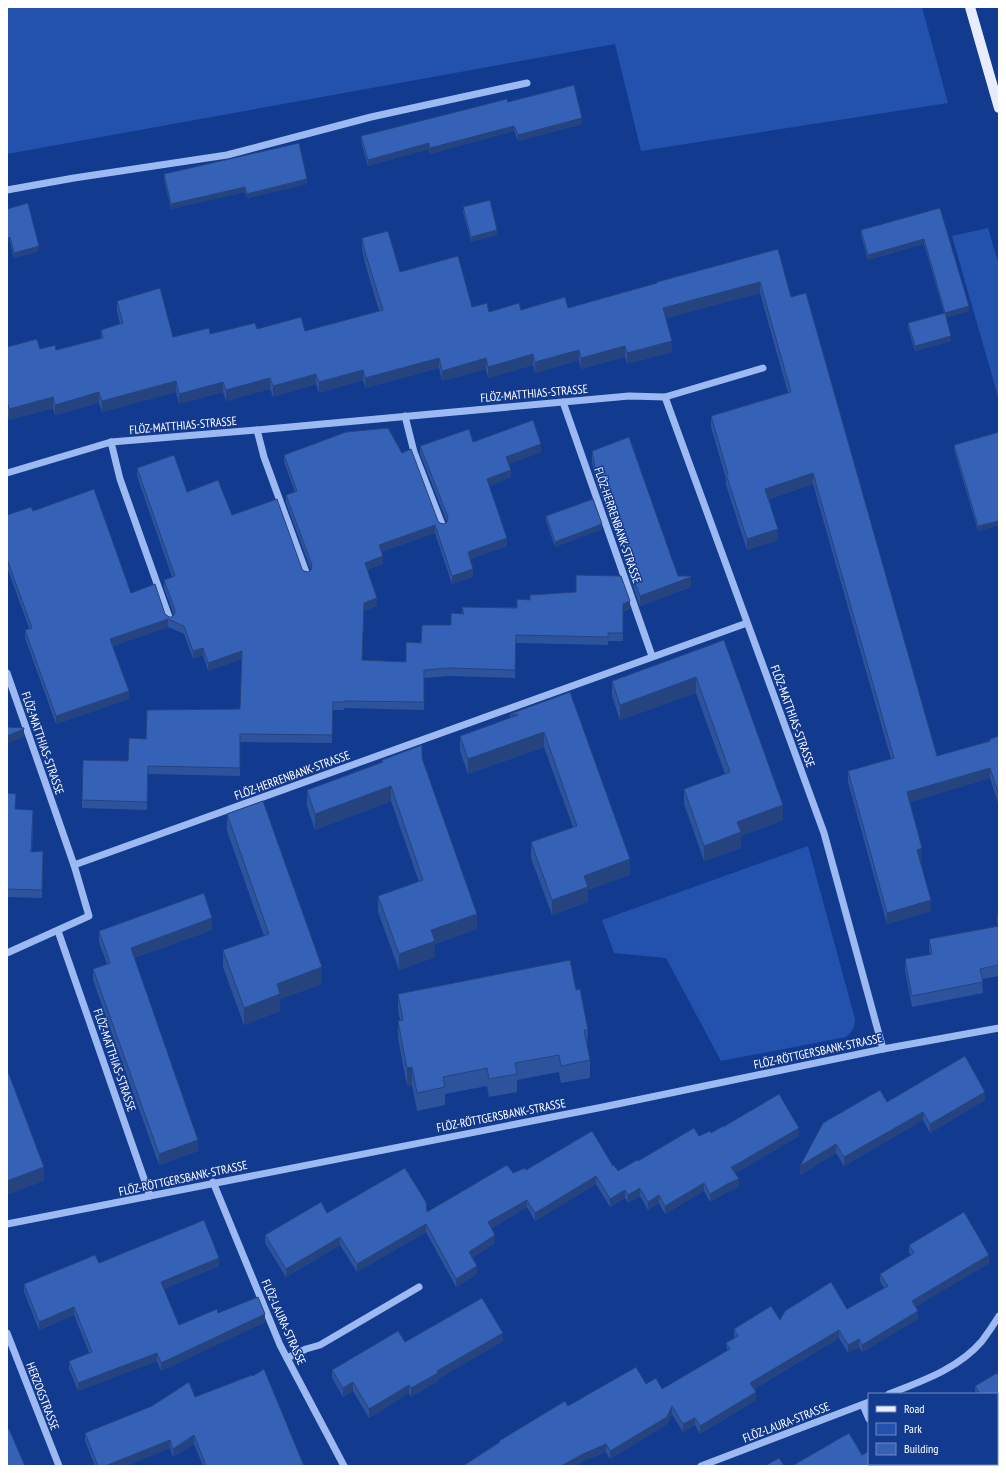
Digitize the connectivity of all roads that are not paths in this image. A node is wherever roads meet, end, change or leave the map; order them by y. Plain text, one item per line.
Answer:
1 (970, 7) edge
2 (527, 83) dead end
3 (999, 108) edge
4 (7, 190) edge
5 (763, 368) dead end
6 (665, 397) junction
7 (563, 402) junction
8 (405, 416) junction
9 (257, 430) junction
10 (111, 442) junction
11 (7, 473) edge
12 (443, 527) edge
13 (306, 575) edge
14 (170, 620) edge
15 (747, 623) junction
16 (652, 656) junction
17 (7, 673) edge
18 (74, 865) junction
19 (58, 931) junction
20 (7, 953) edge
21 (999, 1028) edge
22 (883, 1049) junction
23 (213, 1182) junction
24 (150, 1196) junction
25 (7, 1224) edge
26 (419, 1287) dead end
27 (999, 1316) edge
28 (7, 1333) edge
29 (286, 1358) junction
30 (891, 1393) edge
31 (866, 1404) edge
32 (868, 1414) edge
33 (719, 1463) edge
34 (59, 1466) edge
35 (344, 1466) edge
36 (701, 1466) edge

1 - 3 main road
2 - 4 street
5 - 6 street, FLÖZ-MATTHIAS-STRASSE
6 - 7 street, FLÖZ-MATTHIAS-STRASSE
6 - 15 street, FLÖZ-MATTHIAS-STRASSE
7 - 8 street, FLÖZ-MATTHIAS-STRASSE
7 - 16 street, FLÖZ-HERRENBANK-STRASSE
8 - 9 street, FLÖZ-MATTHIAS-STRASSE
8 - 12 street
9 - 10 street, FLÖZ-MATTHIAS-STRASSE
9 - 13 street
10 - 11 street, FLÖZ-MATTHIAS-STRASSE
10 - 14 street
15 - 16 street, FLÖZ-HERRENBANK-STRASSE
15 - 22 street, FLÖZ-MATTHIAS-STRASSE
16 - 18 street, FLÖZ-HERRENBANK-STRASSE
17 - 18 street, FLÖZ-MATTHIAS-STRASSE
18 - 19 street
19 - 20 street
19 - 24 street, FLÖZ-MATTHIAS-STRASSE
21 - 22 street, FLÖZ-RÖTTGERSBANK-STRASSE
22 - 23 street, FLÖZ-RÖTTGERSBANK-STRASSE
23 - 24 street, FLÖZ-RÖTTGERSBANK-STRASSE
23 - 29 street, FLÖZ-LAURA-STRASSE
24 - 25 street, FLÖZ-RÖTTGERSBANK-STRASSE
26 - 29 street
27 - 30 street
28 - 34 street, HERZOGSTRASSE
29 - 35 street, FLÖZ-LAURA-STRASSE
31 - 32 street, FLÖZ-LAURA-STRASSE
31 - 33 street, FLÖZ-LAURA-STRASSE
33 - 36 street, FLÖZ-LAURA-STRASSE

